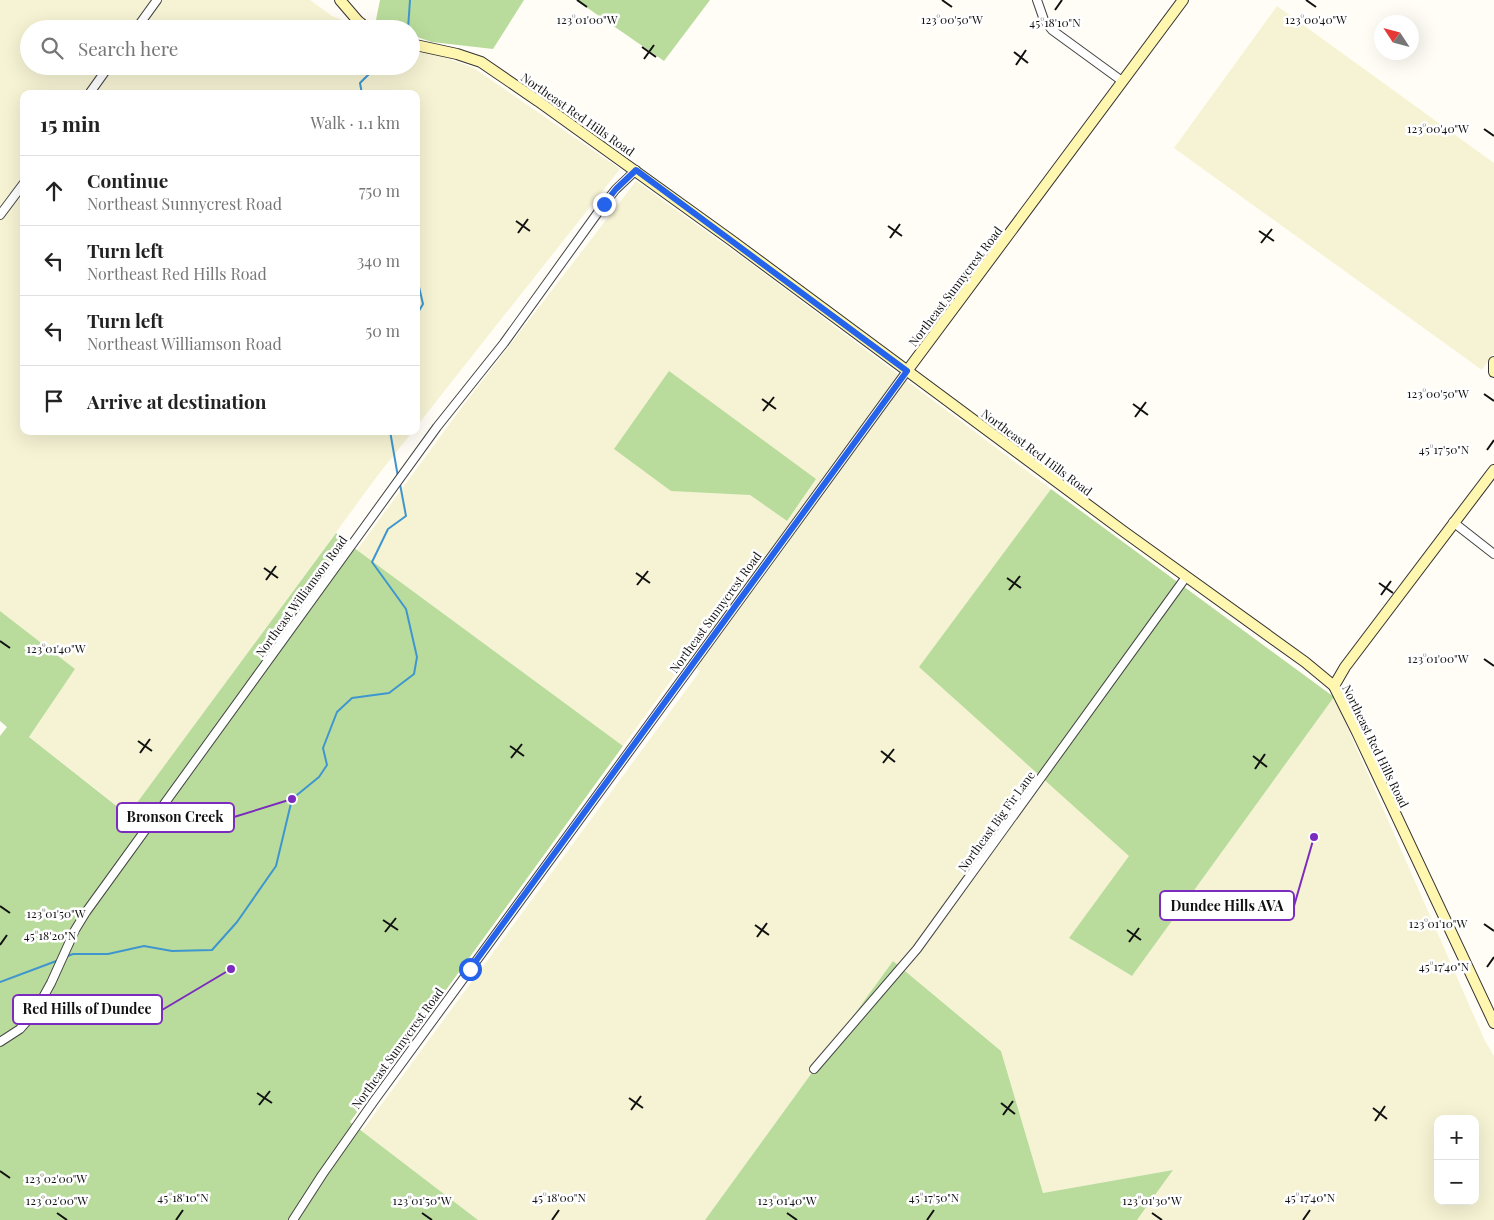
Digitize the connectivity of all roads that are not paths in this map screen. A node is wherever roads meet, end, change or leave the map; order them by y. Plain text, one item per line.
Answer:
1 (157, 0) edge
2 (340, 0) edge
3 (1037, 0) edge
4 (1182, 0) edge
5 (143, 20) edge
6 (357, 20) edge
7 (420, 46) edge
8 (103, 75) edge
9 (1122, 81) junction
10 (92, 90) edge
11 (636, 170) junction
12 (20, 188) edge
13 (0, 215) edge
14 (1494, 362) edge
15 (907, 371) junction
16 (1494, 372) edge
17 (1494, 470) edge
18 (1453, 522) junction
19 (1494, 554) edge
20 (1186, 577) junction
21 (1334, 686) junction
22 (1494, 1023) edge
23 (0, 1042) edge
24 (814, 1069) dead end
25 (293, 1220) edge

1 - 5 street
2 - 6 street
3 - 9 street
4 - 9 street, Northeast Sunnycrest Road
7 - 11 street, Northeast Red Hills Road
8 - 10 street
9 - 15 street, Northeast Sunnycrest Road
11 - 15 street, Northeast Red Hills Road
11 - 23 street, Northeast Williamson Road
12 - 13 street
14 - 16 street
15 - 20 street, Northeast Red Hills Road
15 - 25 street, Northeast Sunnycrest Road
17 - 18 street
18 - 19 street
18 - 21 street
20 - 21 street, Northeast Red Hills Road
20 - 24 street, Northeast Big Fir Lane
21 - 22 street, Northeast Red Hills Road

